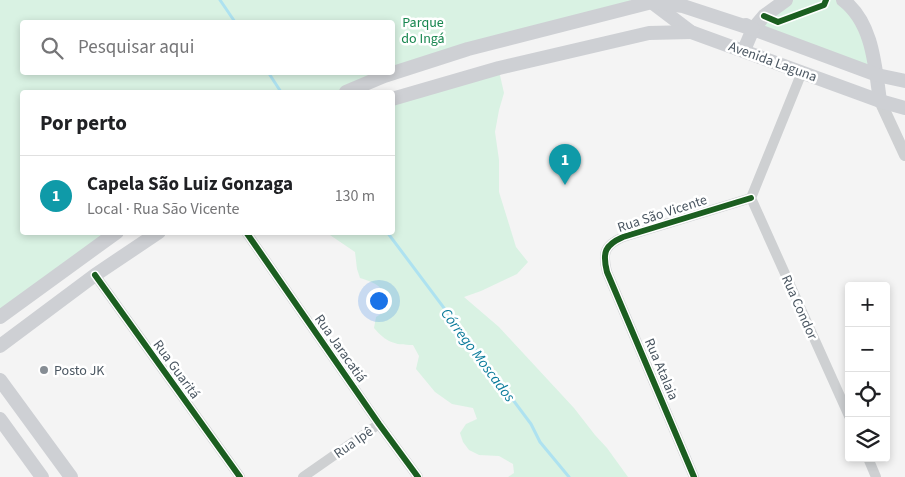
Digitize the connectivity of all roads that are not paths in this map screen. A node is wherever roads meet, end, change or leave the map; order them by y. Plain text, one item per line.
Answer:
1 (696, 0) edge
2 (786, 0) edge
3 (843, 0) edge
4 (651, 1) edge
5 (753, 29) junction
6 (691, 32) junction
7 (744, 50) junction
8 (395, 72) edge
9 (802, 72) junction
10 (387, 75) edge
11 (877, 75) junction
12 (905, 81) edge
13 (351, 90) edge
14 (395, 98) edge
15 (880, 101) junction
16 (905, 108) edge
17 (905, 155) edge
18 (751, 198) junction
19 (113, 235) edge
20 (154, 235) edge
21 (248, 235) edge
22 (607, 272) joint
23 (95, 275) junction
24 (0, 317) edge
25 (0, 346) edge
26 (0, 380) edge
27 (845, 407) edge
28 (0, 419) edge
29 (379, 424) junction
30 (870, 462) edge
31 (42, 477) edge
32 (71, 477) edge
33 (240, 477) edge
34 (303, 477) edge
35 (418, 477) edge
36 (694, 477) edge
37 (876, 477) edge

1 - 5 main road, Avenida Laguna
2 - 5 main road
3 - 11 main road
4 - 5 main road
4 - 6 main road, Avenida Laguna
4 - 8 main road
5 - 7 main road
5 - 11 main road, Avenida Laguna
6 - 7 main road, Avenida Laguna
6 - 14 main road
7 - 9 main road, Avenida Laguna
9 - 15 main road, Avenida Laguna
9 - 18 street
10 - 13 main road
11 - 12 main road, Avenida Laguna
11 - 15 main road
15 - 16 main road, Avenida Laguna
15 - 17 street
18 - 22 street, Rua São Vicente
18 - 27 street, Rua Condor
19 - 24 main road
20 - 23 main road
21 - 29 street, Rua Jaracatiá
22 - 36 street, Rua Atalaia
23 - 25 main road
23 - 33 street, Rua Guaritá
26 - 32 main road
28 - 31 main road
29 - 34 street, Rua Ipê
29 - 35 street, Rua Jaracatiá
30 - 37 street

